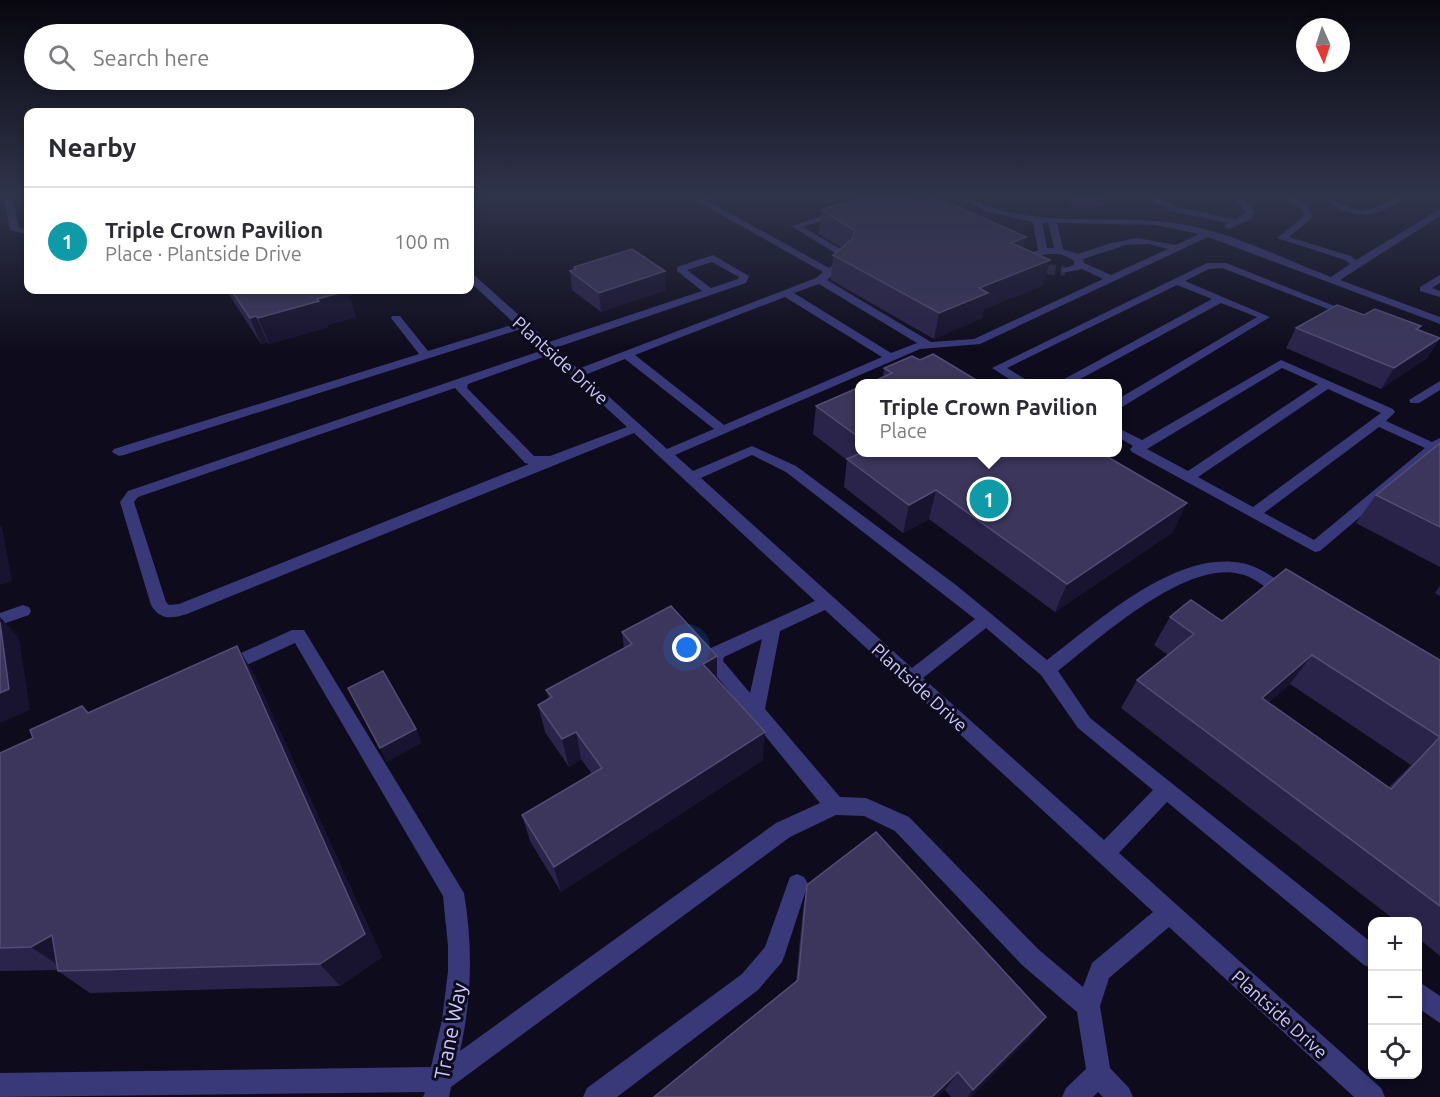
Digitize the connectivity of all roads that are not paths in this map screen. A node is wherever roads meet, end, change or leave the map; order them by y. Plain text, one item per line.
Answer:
1 (785, 247) edge
2 (830, 247) edge
3 (1037, 247) edge
4 (1058, 247) edge
5 (1117, 247) edge
6 (1244, 247) edge
7 (1312, 247) edge
8 (1383, 247) edge
9 (1176, 248) edge
10 (1024, 249) edge
11 (1059, 251) junction
12 (1254, 251) junction
13 (1037, 255) junction
14 (1243, 255) dead end
15 (1078, 262) junction
16 (1356, 264) junction
17 (1065, 271) dead end
18 (830, 272) junction
19 (1440, 278) edge
20 (1111, 279) junction
21 (820, 280) junction
22 (1332, 280) junction
23 (474, 281) edge
24 (1177, 281) junction
25 (710, 292) junction
26 (788, 294) junction
27 (1440, 294) edge
28 (1220, 299) junction
29 (396, 318) dead end
30 (1362, 319) edge
31 (1440, 321) edge
32 (523, 326) junction
33 (928, 345) junction
34 (549, 349) junction
35 (627, 354) junction
36 (426, 356) junction
37 (891, 358) junction
38 (576, 374) junction
39 (1018, 379) edge
40 (1070, 379) edge
41 (464, 381) junction
42 (1327, 384) junction
43 (1440, 385) edge
44 (1415, 400) dead end
45 (1122, 402) edge
46 (1378, 422) junction
47 (636, 428) junction
48 (723, 430) junction
49 (1122, 434) edge
50 (1437, 445) edge
51 (1142, 446) junction
52 (119, 452) dead end
53 (664, 455) junction
54 (554, 459) junction
55 (1189, 477) junction
56 (690, 478) junction
57 (1254, 513) junction
58 (1296, 598) edge
59 (827, 602) junction
60 (23, 611) dead end
61 (0, 619) edge
62 (987, 619) junction
63 (773, 627) junction
64 (1047, 670) junction
65 (213, 674) edge
66 (911, 678) junction
67 (755, 712) junction
68 (1166, 790) junction
69 (835, 806) junction
70 (1104, 854) junction
71 (797, 884) dead end
72 (1169, 913) junction
73 (1368, 954) edge
74 (1422, 996) edge
75 (1089, 1006) junction
76 (1440, 1011) edge
77 (1099, 1074) junction
78 (0, 1085) edge
79 (439, 1088) edge
80 (596, 1097) edge
81 (1075, 1097) edge
82 (1120, 1097) edge
83 (1372, 1097) edge

1 - 18 street
2 - 18 street
3 - 13 street
4 - 11 street
5 - 15 street
6 - 12 street
7 - 16 street
8 - 16 street
9 - 20 street
10 - 13 street
11 - 13 street
11 - 15 street
12 - 14 street
12 - 22 street
15 - 17 street
15 - 20 street
16 - 22 street
18 - 21 street
19 - 27 street
20 - 33 street
21 - 26 street
21 - 33 street
22 - 31 street
23 - 32 street, Plantside Drive
24 - 28 street
24 - 30 street
24 - 39 street
25 - 25 street
25 - 34 street
26 - 35 street
26 - 37 street
28 - 40 street
28 - 45 street
29 - 36 street
32 - 34 street, Plantside Drive
32 - 36 street
33 - 37 street
34 - 38 street, Plantside Drive
34 - 41 street
35 - 38 street
35 - 48 street
36 - 52 street
37 - 48 street
38 - 47 street, Plantside Drive
41 - 54 street
41 - 54 street
42 - 46 street
42 - 51 street
42 - 55 street
43 - 44 street
46 - 50 street
46 - 57 street
47 - 53 street, Plantside Drive
47 - 54 street
48 - 53 street
49 - 51 street
50 - 57 street
51 - 55 street
53 - 56 street, Plantside Drive
55 - 57 street
56 - 59 street, Plantside Drive
56 - 62 street
58 - 64 street
59 - 63 street
59 - 66 street, Plantside Drive
60 - 61 street
62 - 64 street
62 - 66 street
63 - 67 street
63 - 67 street
64 - 68 street
65 - 79 street, Trane Way
66 - 70 street, Plantside Drive
67 - 69 street
68 - 70 street
68 - 73 street
69 - 75 street
69 - 79 street
70 - 72 street, Plantside Drive
71 - 80 street
72 - 75 street
72 - 83 street, Plantside Drive
74 - 76 street
75 - 77 street
77 - 81 street
77 - 82 street
78 - 79 street

